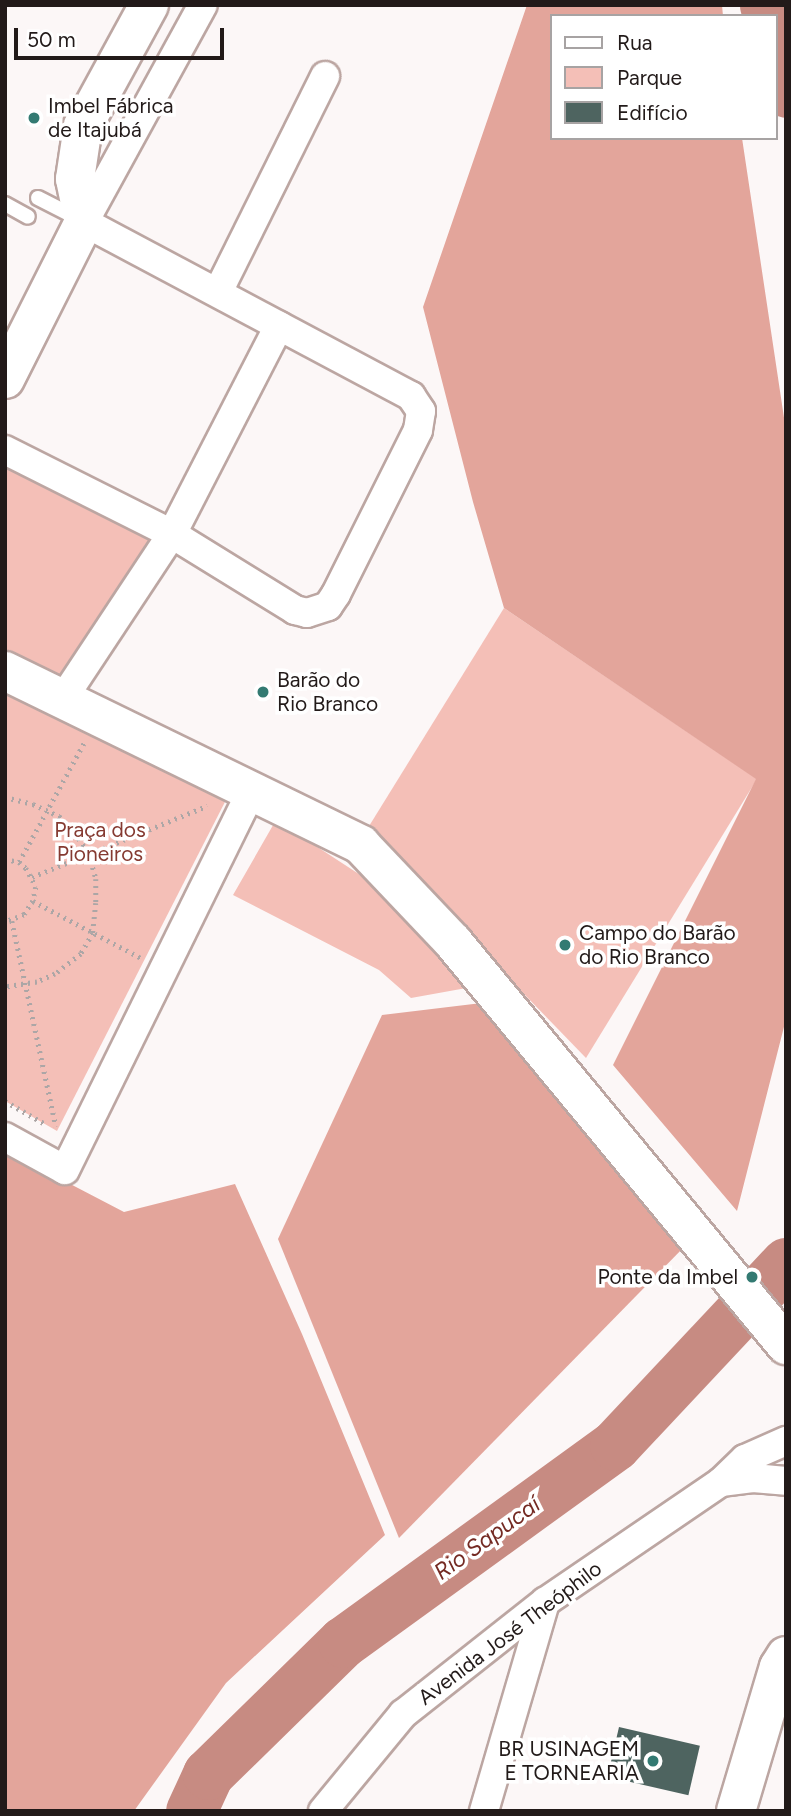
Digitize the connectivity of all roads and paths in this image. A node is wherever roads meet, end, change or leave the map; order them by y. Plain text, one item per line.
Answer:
1 (149, 5) edge
2 (203, 5) edge
3 (325, 76) dead end
4 (38, 198) dead end
5 (5, 204) edge
6 (28, 217) dead end
7 (84, 222) junction
8 (218, 292) junction
9 (279, 326) junction
10 (5, 379) edge
11 (5, 450) edge
12 (172, 534) junction
13 (5, 671) edge
14 (62, 701) junction
15 (85, 742) dead end
16 (251, 792) junction
17 (5, 797) edge
18 (214, 803) dead end
19 (48, 811) junction
20 (89, 854) junction
21 (5, 859) edge
22 (19, 862) junction
23 (32, 877) junction
24 (33, 901) junction
25 (12, 920) junction
26 (5, 922) edge
27 (93, 933) junction
28 (146, 961) dead end
29 (26, 986) junction
30 (5, 987) edge
31 (5, 1101) edge
32 (63, 1118) dead end
33 (57, 1130) junction
34 (5, 1137) edge
35 (786, 1345) edge
36 (786, 1441) edge
37 (786, 1481) edge
38 (721, 1482) junction
39 (545, 1602) junction
40 (786, 1656) edge
41 (323, 1811) edge
42 (484, 1811) edge
43 (736, 1811) edge

1 - 7 main road
2 - 7 street
3 - 8 street
4 - 7 lane
5 - 6 lane
7 - 8 street
7 - 10 main road
8 - 9 street
9 - 12 street
9 - 12 street
11 - 12 street
12 - 14 street
13 - 14 main road
14 - 16 main road
15 - 19 path
16 - 34 street
16 - 35 main road
17 - 19 path
18 - 20 path
19 - 20 path
19 - 22 path
20 - 23 path
20 - 27 path
21 - 22 path
22 - 23 path
23 - 24 path
24 - 25 path
24 - 27 path
25 - 26 path
25 - 29 path
27 - 28 path
27 - 29 path
29 - 30 path
29 - 33 path
31 - 33 path
32 - 33 path
36 - 38 street, Avenida José Theóphilo
37 - 38 street, Avenida José Theóphilo
38 - 39 street, Avenida José Theóphilo
39 - 41 street, Avenida José Theóphilo
39 - 42 street
40 - 43 main road

